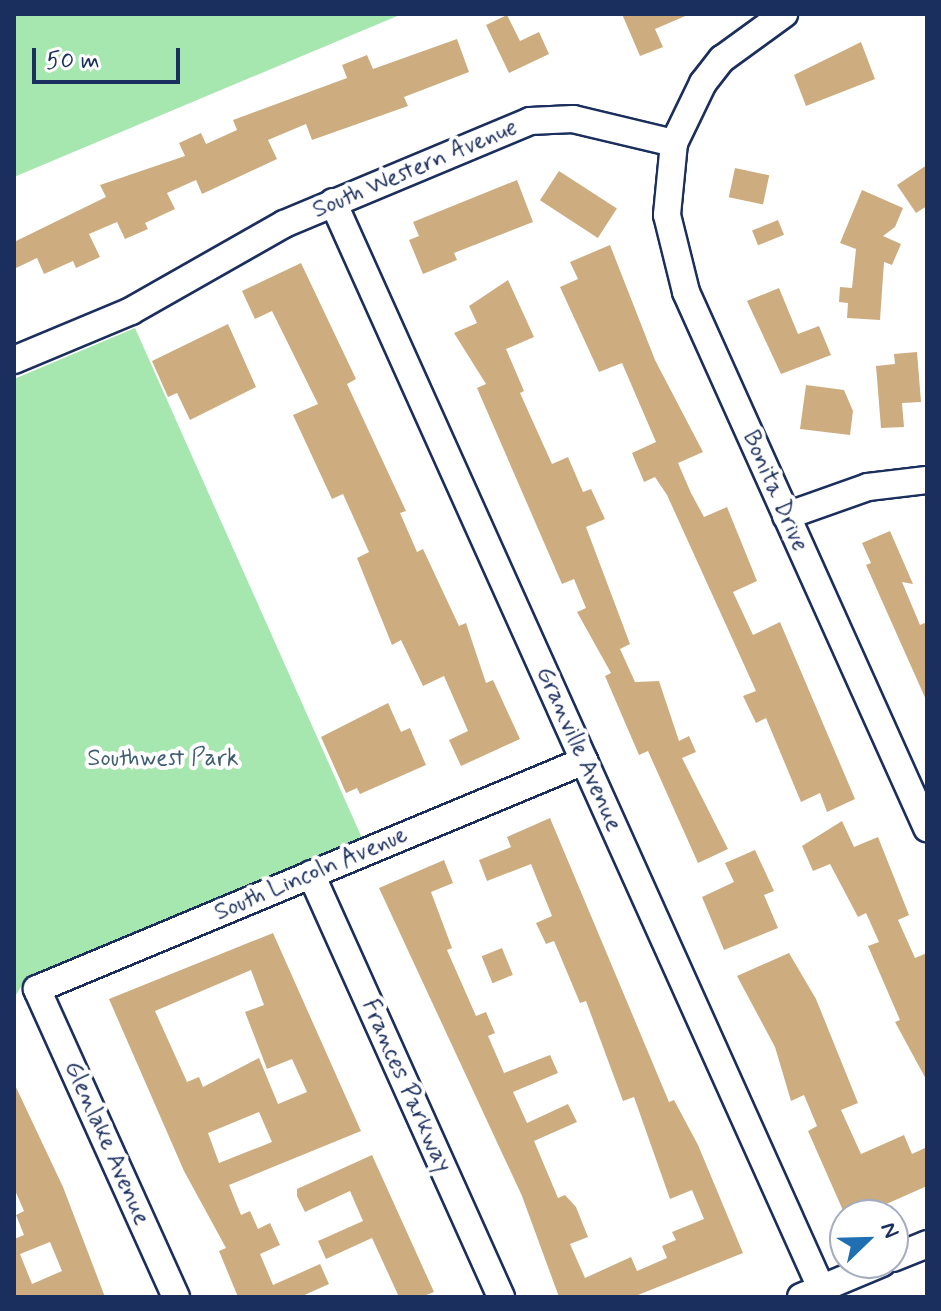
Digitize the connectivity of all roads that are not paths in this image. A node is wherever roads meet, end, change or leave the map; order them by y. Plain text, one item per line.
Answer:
1 (784, 14) edge
2 (674, 143) junction
3 (333, 202) junction
4 (14, 360) edge
5 (927, 480) edge
6 (786, 516) junction
7 (584, 761) junction
8 (927, 828) edge
9 (311, 874) junction
10 (37, 989) joint
11 (848, 1279) edge
12 (816, 1294) edge
13 (176, 1297) edge
14 (501, 1297) edge

1 - 2 street
2 - 3 street, South Western Avenue
2 - 6 street, Bonita Drive
3 - 4 street, South Western Avenue
3 - 7 street, Granville Avenue
5 - 6 street
6 - 8 street, Bonita Drive
7 - 9 street, South Lincoln Avenue
7 - 12 street, Granville Avenue
9 - 10 street, South Lincoln Avenue
9 - 14 street, Frances Parkway
10 - 13 street, Glenlake Avenue
11 - 12 street

